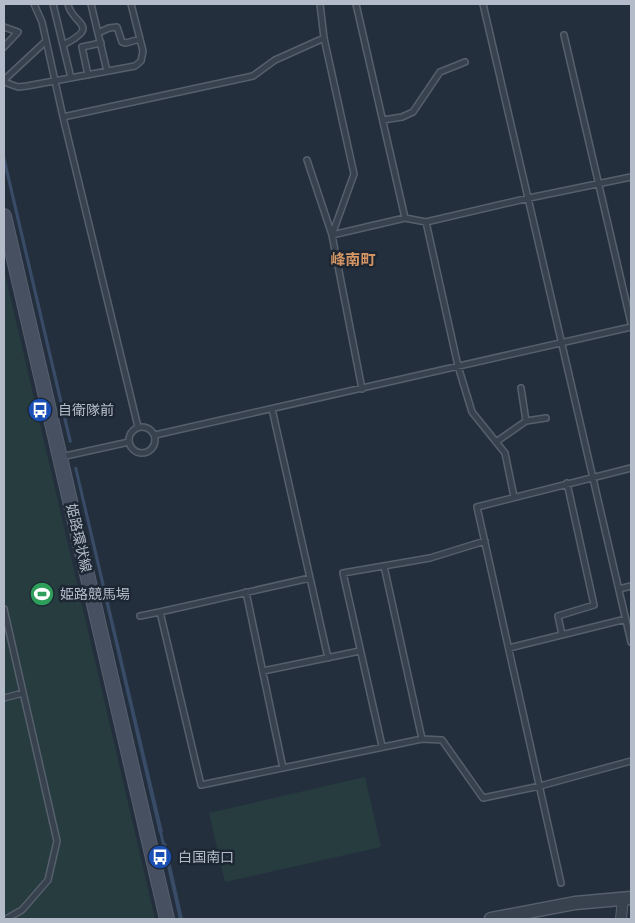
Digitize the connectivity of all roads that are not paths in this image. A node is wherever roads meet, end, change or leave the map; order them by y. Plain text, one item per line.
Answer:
1 (34, 4) edge
2 (53, 4) edge
3 (68, 4) edge
4 (91, 4) edge
5 (131, 4) edge
6 (320, 4) edge
7 (356, 4) edge
8 (483, 4) edge
9 (4, 27) edge
10 (98, 32) junction
11 (564, 35) dead end
12 (324, 38) junction
13 (140, 39) junction
14 (46, 41) junction
15 (100, 43) junction
16 (63, 45) junction
17 (4, 47) edge
18 (465, 62) dead end
19 (107, 71) junction
20 (88, 75) junction
21 (71, 78) junction
22 (4, 81) edge
23 (54, 81) junction
24 (63, 117) junction
25 (383, 120) junction
26 (308, 160) dead end
27 (631, 177) edge
28 (599, 184) junction
29 (529, 198) junction
30 (4, 216) edge
31 (405, 218) junction
32 (426, 222) junction
33 (332, 235) junction
34 (631, 325) edge
35 (562, 343) junction
36 (458, 366) junction
37 (522, 388) dead end
38 (362, 389) junction
39 (272, 410) junction
40 (546, 418) dead end
41 (526, 421) junction
42 (138, 427) junction
43 (155, 435) junction
44 (129, 442) junction
45 (496, 442) junction
46 (61, 458) junction
47 (631, 468) edge
48 (593, 476) junction
49 (567, 483) junction
50 (514, 497) junction
51 (485, 541) junction
52 (384, 566) junction
53 (310, 578) junction
54 (631, 586) edge
55 (619, 589) junction
56 (246, 592) junction
57 (4, 609) edge
58 (160, 612) junction
59 (140, 616) dead end
60 (626, 619) junction
61 (562, 635) junction
62 (631, 642) edge
63 (509, 648) junction
64 (360, 651) junction
65 (328, 658) junction
66 (263, 671) junction
67 (23, 693) junction
68 (4, 698) edge
69 (422, 739) junction
70 (382, 746) junction
71 (631, 761) edge
72 (283, 768) junction
73 (540, 786) junction
74 (561, 883) dead end
75 (627, 898) edge
76 (6, 919) edge
77 (167, 919) edge
78 (491, 919) edge
79 (622, 919) edge

1 - 14 lane
2 - 16 lane
3 - 16 lane
4 - 10 lane
5 - 13 lane
6 - 12 lane
7 - 25 lane
8 - 29 lane
9 - 17 lane
10 - 13 lane
10 - 15 lane
11 - 28 lane
12 - 24 lane
12 - 33 lane
13 - 19 lane
14 - 22 lane
14 - 23 lane
15 - 19 lane
15 - 20 lane
16 - 21 lane
18 - 25 lane
19 - 20 lane
20 - 21 lane
21 - 23 lane
22 - 23 lane
23 - 24 lane
24 - 42 lane
25 - 31 lane
26 - 33 lane
27 - 28 lane
28 - 29 lane
28 - 34 lane
29 - 32 lane
29 - 35 lane
30 - 46 main road, 姫路環状線
31 - 32 lane
31 - 33 lane
32 - 36 lane
33 - 38 lane
34 - 35 lane
35 - 36 lane
35 - 48 lane
36 - 38 lane
36 - 45 lane
37 - 41 lane
38 - 39 lane
39 - 43 lane
39 - 53 lane
40 - 41 lane
41 - 45 lane
42 - 43 lane
42 - 44 lane
43 - 44 lane
44 - 46 lane
45 - 50 lane
46 - 77 main road, 姫路環状線
47 - 48 lane
48 - 49 lane
48 - 55 lane
49 - 50 lane
49 - 61 lane
50 - 51 lane
51 - 52 lane
51 - 63 lane
52 - 64 lane
52 - 69 lane
53 - 56 lane
53 - 65 lane
54 - 55 lane
55 - 60 lane
56 - 58 lane
56 - 66 lane
57 - 67 lane
58 - 59 lane
58 - 72 lane
60 - 61 lane
60 - 62 lane
61 - 63 lane
63 - 73 lane
64 - 65 lane
64 - 70 lane
65 - 66 lane
66 - 72 lane
67 - 68 lane
67 - 76 lane
69 - 70 lane
69 - 73 lane
70 - 72 lane
71 - 73 lane
73 - 74 lane
75 - 78 street
75 - 79 street

